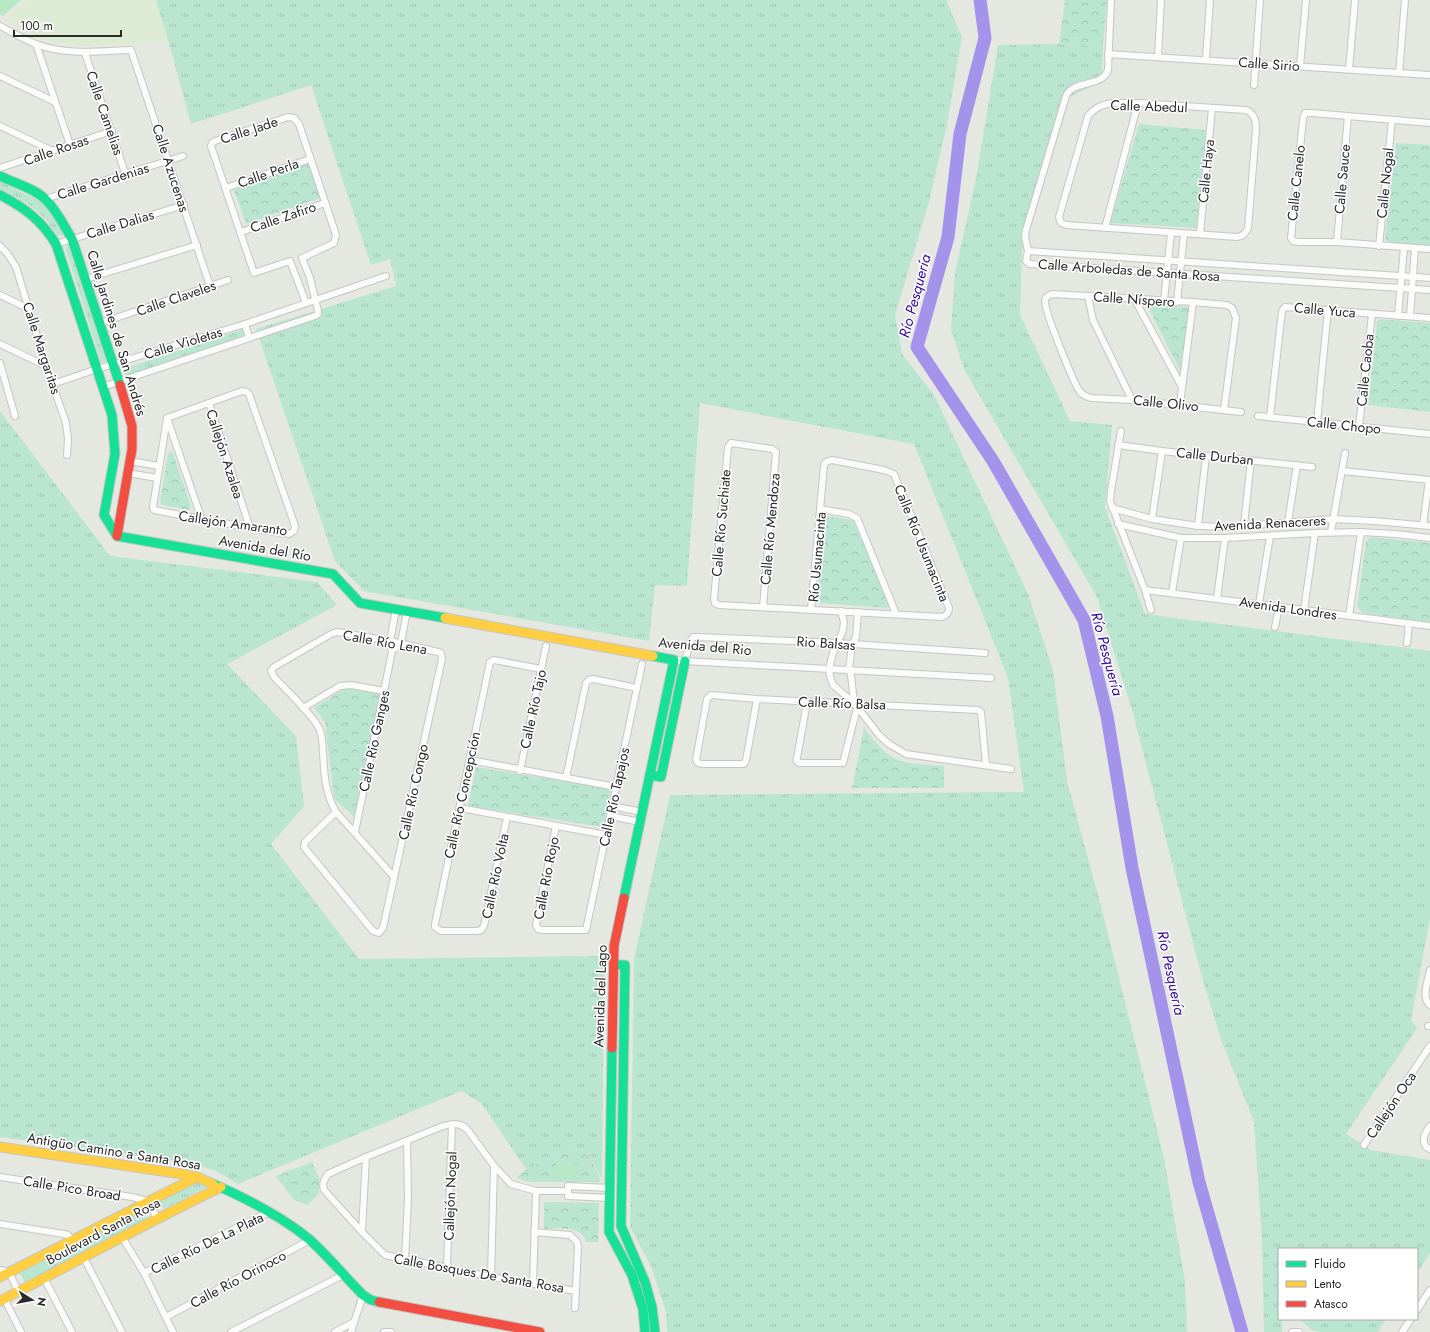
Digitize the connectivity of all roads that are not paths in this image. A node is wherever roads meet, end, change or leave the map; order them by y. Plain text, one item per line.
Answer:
1 (1111, 0) edge
2 (1161, 0) edge
3 (1210, 0) edge
4 (1260, 0) edge
5 (1306, 0) edge
6 (1355, 0) edge
7 (1405, 0) edge
8 (0, 26) edge
9 (36, 44) junction
10 (85, 52) junction
11 (1108, 54) junction
12 (1158, 56) junction
13 (1206, 59) junction
14 (1256, 62) junction
15 (1300, 66) junction
16 (1349, 69) junction
17 (1400, 73) junction
18 (1430, 75) edge
19 (0, 76) edge
20 (1254, 85) dead end
21 (55, 102) junction
22 (1138, 103) junction
23 (1212, 108) junction
24 (1348, 116) junction
25 (1392, 120) junction
26 (1430, 123) edge
27 (0, 126) edge
28 (112, 131) junction
29 (70, 145) junction
30 (53, 151) junction
31 (183, 156) dead end
32 (310, 159) junction
33 (169, 160) junction
34 (0, 168) edge
35 (125, 173) junction
36 (0, 176) edge
37 (226, 188) junction
38 (0, 195) edge
39 (45, 199) junction
40 (325, 203) junction
41 (184, 205) junction
42 (1105, 228) junction
43 (241, 232) junction
44 (1171, 233) junction
45 (1184, 234) junction
46 (1200, 234) junction
47 (72, 239) junction
48 (1337, 242) junction
49 (56, 244) junction
50 (197, 245) junction
51 (0, 246) edge
52 (1378, 246) junction
53 (1404, 248) junction
54 (1414, 248) junction
55 (1430, 249) edge
56 (1028, 251) junction
57 (1168, 260) junction
58 (1181, 261) junction
59 (1167, 272) junction
60 (1180, 273) junction
61 (386, 276) dead end
62 (1401, 276) junction
63 (1413, 277) junction
64 (1430, 278) edge
65 (86, 279) junction
66 (228, 280) dead end
67 (210, 286) junction
68 (1400, 288) junction
69 (1412, 288) junction
70 (1430, 290) edge
71 (0, 295) edge
72 (1088, 296) junction
73 (316, 300) junction
74 (1135, 300) junction
75 (1164, 301) junction
76 (1177, 302) junction
77 (1193, 302) junction
78 (306, 303) junction
79 (29, 309) junction
80 (1328, 309) junction
81 (1372, 314) junction
82 (1398, 316) junction
83 (1410, 316) junction
84 (1430, 318) edge
85 (101, 323) junction
86 (245, 324) junction
87 (249, 338) junction
88 (0, 344) edge
89 (0, 363) edge
90 (114, 364) junction
91 (46, 366) junction
92 (98, 369) junction
93 (119, 382) junction
94 (53, 384) junction
95 (1182, 387) junction
96 (103, 388) junction
97 (1091, 398) joint
98 (1132, 400) junction
99 (209, 403) junction
100 (1180, 404) junction
101 (1224, 410) junction
102 (1241, 412) dead end
103 (15, 416) dead end
104 (1258, 416) dead end
105 (1270, 417) junction
106 (166, 418) junction
107 (1316, 422) junction
108 (1359, 426) junction
109 (1121, 431) dead end
110 (1430, 434) edge
111 (1118, 445) junction
112 (776, 451) joint
113 (1162, 451) junction
114 (1345, 453) dead end
115 (67, 454) dead end
116 (1206, 456) junction
117 (1251, 460) junction
118 (113, 464) junction
119 (1297, 465) junction
120 (159, 466) junction
121 (129, 467) junction
122 (1312, 467) dead end
123 (1342, 470) junction
124 (894, 474) joint
125 (157, 478) junction
126 (1429, 480) edge
127 (1112, 508) junction
128 (820, 509) junction
129 (1152, 519) junction
130 (1333, 519) junction
131 (202, 520) junction
132 (1288, 522) junction
133 (1118, 524) junction
134 (1244, 525) junction
135 (1423, 525) junction
136 (1198, 526) junction
137 (1430, 526) edge
138 (250, 528) junction
139 (1331, 532) junction
140 (1361, 532) junction
141 (1315, 533) junction
142 (117, 536) junction
143 (1270, 536) junction
144 (1181, 538) junction
145 (1225, 538) junction
146 (1430, 538) edge
147 (1145, 590) junction
148 (1172, 592) junction
149 (1217, 598) junction
150 (1259, 604) junction
151 (763, 607) junction
152 (1279, 607) junction
153 (396, 609) junction
154 (812, 609) junction
155 (1151, 610) dead end
156 (1304, 610) junction
157 (406, 611) junction
158 (841, 611) junction
159 (858, 612) junction
160 (949, 612) joint
161 (896, 614) junction
162 (1349, 616) junction
163 (1409, 623) junction
164 (1430, 626) edge
165 (1275, 627) dead end
166 (390, 641) junction
167 (401, 643) junction
168 (1407, 643) dead end
169 (838, 644) junction
170 (852, 645) junction
171 (546, 646) dead end
172 (392, 651) junction
173 (438, 652) joint
174 (985, 653) dead end
175 (674, 660) junction
176 (685, 662) junction
177 (642, 664) dead end
178 (829, 669) junction
179 (541, 670) junction
180 (849, 670) junction
181 (990, 678) dead end
182 (637, 688) junction
183 (384, 691) junction
184 (757, 700) junction
185 (807, 702) junction
186 (855, 706) junction
187 (303, 708) junction
188 (470, 760) junction
189 (986, 765) junction
190 (1011, 769) dead end
191 (520, 770) junction
192 (650, 775) junction
193 (566, 778) junction
194 (616, 787) junction
195 (612, 806) junction
196 (460, 808) junction
197 (336, 812) junction
198 (642, 812) junction
199 (610, 816) junction
200 (507, 817) junction
201 (640, 822) junction
202 (556, 826) junction
203 (355, 832) junction
204 (606, 835) junction
205 (394, 877) junction
206 (586, 930) joint
207 (477, 931) joint
208 (614, 965) junction
209 (1430, 970) edge
210 (1430, 1006) edge
211 (1430, 1046) edge
212 (612, 1072) junction
213 (623, 1072) junction
214 (452, 1124) junction
215 (1430, 1126) edge
216 (407, 1141) junction
217 (1364, 1145) dead end
218 (0, 1147) edge
219 (1428, 1148) edge
220 (366, 1157) junction
221 (494, 1166) junction
222 (0, 1177) edge
223 (197, 1177) junction
224 (221, 1187) junction
225 (609, 1188) junction
226 (536, 1191) junction
227 (568, 1191) junction
228 (609, 1198) junction
229 (148, 1201) junction
230 (269, 1212) junction
231 (157, 1218) junction
232 (0, 1224) edge
233 (362, 1232) junction
234 (534, 1232) junction
235 (122, 1237) junction
236 (72, 1240) junction
237 (310, 1240) junction
238 (84, 1258) junction
239 (405, 1260) junction
240 (447, 1267) junction
241 (4, 1271) edge
242 (144, 1273) junction
243 (342, 1275) junction
244 (0, 1277) edge
245 (491, 1277) junction
246 (44, 1278) junction
247 (533, 1284) junction
248 (1430, 1290) edge
249 (18, 1291) junction
250 (576, 1291) junction
251 (362, 1295) junction
252 (2, 1300) edge
253 (575, 1308) dead end
254 (1418, 1308) edge
255 (166, 1317) junction
256 (1410, 1320) edge
257 (354, 1322) junction
258 (21, 1332) edge
259 (72, 1332) edge
260 (122, 1332) edge
261 (173, 1332) edge
262 (231, 1332) edge
263 (335, 1332) edge
264 (351, 1332) edge
265 (384, 1332) edge
266 (391, 1332) edge
267 (540, 1332) edge
268 (645, 1332) edge
269 (655, 1332) edge
270 (1292, 1332) edge
271 (1299, 1332) edge
272 (1402, 1332) edge

1 - 11 street
2 - 12 street
3 - 13 street
4 - 14 street
5 - 15 street
6 - 16 street
7 - 17 street
8 - 9 street
9 - 10 street
9 - 21 street
10 - 28 street, Calle Camelias
10 - 33 street, Calle Azucenas
11 - 12 street, Calle Sirio
11 - 56 street
12 - 13 street, Calle Sirio
13 - 14 street, Calle Sirio
14 - 15 street, Calle Sirio
14 - 20 street
15 - 16 street, Calle Sirio
16 - 17 street, Calle Sirio
17 - 18 street, Calle Sirio
19 - 21 street
21 - 29 street
22 - 23 street, Calle Abedul
22 - 42 street
22 - 42 street, Calle Abedul
23 - 46 street, Calle Haya
23 - 46 street, Calle Abedul
24 - 25 street, Calle Canelo
24 - 48 street, Calle Sauce
24 - 48 street, Calle Canelo
25 - 26 street, Calle Canelo
25 - 52 street, Calle Nogal
27 - 30 street
28 - 29 street, Calle Rosas
28 - 35 street, Calle Camelias
29 - 30 street, Calle Rosas
30 - 34 street, Calle Rosas
31 - 33 street, Calle Gardenias
32 - 37 street, Calle Perla
32 - 37 street, Calle Jade
32 - 40 street, Calle Jade
33 - 35 street, Calle Gardenias
33 - 41 street, Calle Azucenas
35 - 39 street, Calle Gardenias
36 - 39 street, Calle Jardines de San Andrés
37 - 43 street, Calle Jade
38 - 49 street, Calle Jardines de San Andrés
39 - 47 street, Calle Jardines de San Andrés
40 - 43 street, Calle Zafiro
40 - 73 street, Calle Jade
41 - 47 street, Calle Dalias
41 - 50 street, Calle Azucenas
42 - 44 street, Calle Abedul
43 - 78 street, Calle Jade
44 - 45 street, Calle Abedul
44 - 57 street
45 - 46 street, Calle Abedul
45 - 58 street
47 - 49 street, Calle Dalias
47 - 65 street, Calle Jardines de San Andrés
48 - 52 street, Calle Canelo
49 - 92 street, Calle Jardines de San Andrés
50 - 65 street
50 - 67 street, Calle Azucenas
51 - 79 street, Calle Margaritas
52 - 53 street, Calle Canelo
53 - 54 street, Calle Canelo
53 - 62 street
54 - 55 street, Calle Canelo
54 - 63 street
56 - 57 street, Calle Arboledas de Santa Rosa
56 - 59 street, Calle Arboledas de Santa Rosa
57 - 58 street, Calle Arboledas de Santa Rosa
57 - 59 street
58 - 60 street
58 - 62 street, Calle Arboledas de Santa Rosa
59 - 60 street, Calle Arboledas de Santa Rosa
59 - 75 street
60 - 68 street, Calle Arboledas de Santa Rosa
60 - 76 street
61 - 73 street, Calle Violetas
62 - 63 street, Calle Arboledas de Santa Rosa
62 - 68 street
63 - 64 street, Calle Arboledas de Santa Rosa
63 - 69 street
65 - 85 street, Calle Jardines de San Andrés
66 - 67 street, Calle Claveles
67 - 85 street, Calle Claveles
68 - 69 street, Calle Arboledas de Santa Rosa
68 - 82 street
69 - 70 street, Calle Arboledas de Santa Rosa
69 - 83 street
71 - 79 street
72 - 74 street, Calle Níspero
72 - 97 street, Calle Níspero
72 - 98 street
73 - 78 street, Calle Violetas
73 - 87 street, Calle Violetas
74 - 75 street, Calle Níspero
74 - 95 street
75 - 76 street, Calle Níspero
76 - 77 street, Calle Níspero
77 - 95 street
77 - 101 street, Calle Níspero
78 - 86 street, Calle Violetas
79 - 91 street, Calle Margaritas
80 - 81 street, Calle Yuca
80 - 105 street, Calle Yuca
80 - 107 street
81 - 82 street, Calle Yuca
81 - 108 street, Calle Caoba
82 - 83 street, Calle Yuca
83 - 84 street, Calle Yuca
85 - 90 street, Calle Jardines de San Andrés
86 - 87 street
86 - 90 street, Calle Violetas
87 - 93 street, Calle Violetas
88 - 91 street
89 - 103 street
90 - 92 street, Calle Violetas
90 - 93 street, Calle Jardines de San Andrés
91 - 94 street, Calle Margaritas
92 - 94 street, Calle Violetas
92 - 96 street, Calle Jardines de San Andrés
93 - 96 street, Calle Violetas
93 - 121 street, Calle Jardines de San Andrés
94 - 115 street, Calle Margaritas
95 - 100 street
96 - 118 street, Calle Jardines de San Andrés
97 - 98 street, Calle Olivo
98 - 100 street, Calle Olivo
99 - 106 street, Callejón Amaranto
99 - 138 street, Callejón Azalea
99 - 138 street, Callejón Amaranto
100 - 101 street, Calle Olivo
101 - 102 street, Calle Olivo
104 - 105 street, Calle Chopo
105 - 107 street, Calle Chopo
106 - 120 street, Callejón Amaranto
106 - 131 street
107 - 108 street, Calle Chopo
108 - 110 street, Calle Chopo
109 - 111 street
111 - 113 street, Calle Durban
111 - 127 street
112 - 151 street, Calle Río Mendoza
112 - 151 street, Calle Río Suchiate
113 - 116 street, Calle Durban
113 - 129 street
114 - 123 street
116 - 117 street, Calle Durban
116 - 136 street
117 - 119 street, Calle Durban
117 - 134 street
118 - 121 street
118 - 142 street, Calle Jardines de San Andrés
119 - 122 street, Calle Durban
119 - 132 street
120 - 121 street
120 - 125 street, Callejón Amaranto
121 - 125 street
121 - 142 street, Calle Jardines de San Andrés
123 - 126 street
123 - 130 street
124 - 128 street, Río Usumacinta
124 - 160 street, Calle Río Usumacinta
125 - 131 street, Callejón Amaranto
126 - 135 street
127 - 129 street, Avenida Renaceres
127 - 133 street
128 - 154 street, Río Usumacinta
128 - 161 street
129 - 136 street, Avenida Renaceres
130 - 132 street, Avenida Renaceres
130 - 135 street, Avenida Renaceres
130 - 139 street
131 - 138 street, Callejón Amaranto
132 - 134 street, Avenida Renaceres
133 - 144 street, Avenida Renaceres
133 - 147 street
134 - 136 street, Avenida Renaceres
135 - 137 street, Avenida Renaceres
139 - 140 street, Avenida Renaceres
139 - 141 street, Avenida Renaceres
140 - 146 street, Avenida Renaceres
140 - 162 street
141 - 143 street, Avenida Renaceres
141 - 156 street
142 - 153 street, Avenida del Río
143 - 145 street, Avenida Renaceres
143 - 150 street
144 - 145 street, Avenida Renaceres
144 - 148 street
145 - 149 street
147 - 148 street, Avenida Londres
147 - 155 street
148 - 149 street, Avenida Londres
149 - 150 street, Avenida Londres
150 - 152 street, Avenida Londres
151 - 154 street
152 - 156 street, Avenida Londres
152 - 165 street
153 - 157 street, Avenida del Rio
153 - 166 street, Calle Río Ganges
154 - 158 street, Río Usumacinta
156 - 162 street, Avenida Londres
157 - 167 street
157 - 175 street, Avenida del Rio
158 - 159 street, Río Usumacinta
158 - 169 street
159 - 161 street, Río Usumacinta
159 - 170 street
160 - 161 street, Río Usumacinta
162 - 163 street, Avenida Londres
163 - 164 street, Avenida Londres
163 - 168 street
166 - 167 street, Calle Río Lena
166 - 172 street, Calle Río Ganges
166 - 187 street, Calle Río Lena
167 - 172 street
167 - 173 street, Calle Río Lena
169 - 170 street, Rio Balsas
169 - 176 street, Rio Balsas
169 - 178 street
170 - 174 street, Rio Balsas
170 - 180 street
171 - 179 street, Calle Río Tajo
172 - 183 street, Calle Río Ganges
173 - 205 street, Calle Río Congo
175 - 176 street, Avenida del Rio
175 - 192 street, Avenida del Lago
176 - 178 street, Avenida del Rio
176 - 192 street
177 - 182 street, Calle Río Tapajos
178 - 180 street, Avenida del Rio
178 - 186 street
179 - 188 street, Calle Río Concepción
179 - 191 street, Calle Río Tajo
180 - 181 street, Avenida del Rio
180 - 186 street
182 - 193 street
182 - 194 street, Calle Río Tapajos
183 - 187 street
183 - 203 street, Calle Río Ganges
184 - 184 street, Calle Río Balsa
184 - 185 street, Calle Río Balsa
185 - 186 street, Calle Río Balsa
185 - 186 street
186 - 189 street
186 - 189 street, Calle Río Balsa
187 - 197 street
188 - 191 street
188 - 196 street, Calle Río Concepción
189 - 190 street
191 - 193 street
192 - 198 street, Avenida del Lago
193 - 194 street
194 - 195 street, Calle Río Tapajos
195 - 198 street
195 - 199 street, Calle Río Tapajos
196 - 200 street
196 - 207 street, Calle Río Concepción
197 - 203 street
197 - 205 street, Calle Río Congo
198 - 201 street, Avenida del Lago
199 - 201 street
199 - 204 street, Calle Río Tapajos
200 - 202 street
200 - 207 street, Calle Río Volta
201 - 208 street, Avenida del Lago
202 - 204 street
202 - 206 street, Calle Río Rojo
203 - 205 street
204 - 206 street, Calle Río Tapajos
208 - 212 street, Avenida del Lago
208 - 213 street, Avenida del Lago
209 - 210 street
211 - 217 street, Callejón Oca
212 - 213 street
212 - 225 street, Avenida del Lago
213 - 269 street, Avenida del Lago
214 - 216 street, Calle Bosques De Santa Rosa
214 - 221 street
214 - 240 street, Callejón Nogal
215 - 219 street
216 - 220 street, Calle Bosques De Santa Rosa
216 - 239 street
218 - 223 street, Antigüo Camino a Santa Rosa
220 - 233 street
220 - 233 street, Calle Bosques De Santa Rosa
221 - 226 street
221 - 245 street
222 - 229 street, Calle Pico Broad
223 - 224 street, Antigüo Camino a Santa Rosa
223 - 229 street, Boulevard Santa Rosa
224 - 230 street, Antigüo Camino a Santa Rosa
224 - 231 street, Boulevard Santa Rosa
225 - 227 street
225 - 228 street, Avenida del Lago
226 - 227 street
226 - 234 street
227 - 228 street
228 - 268 street, Avenida del Lago
229 - 231 street
229 - 236 street, Boulevard Santa Rosa
230 - 237 street, Antigüo Camino a Santa Rosa
230 - 242 street, Calle Río De La Plata
231 - 235 street, Boulevard Santa Rosa
232 - 236 street
233 - 239 street, Calle Bosques De Santa Rosa
234 - 247 street
234 - 250 street
235 - 238 street, Boulevard Santa Rosa
235 - 242 street
236 - 241 street, Boulevard Santa Rosa
237 - 243 street, Antigüo Camino a Santa Rosa
237 - 255 street, Calle Río Orinoco
238 - 246 street, Boulevard Santa Rosa
238 - 260 street
239 - 240 street, Calle Bosques De Santa Rosa
240 - 245 street, Calle Bosques De Santa Rosa
241 - 244 street, Boulevard Santa Rosa
241 - 249 street
242 - 255 street
243 - 251 street, Antigüo Camino a Santa Rosa
243 - 262 street
245 - 247 street, Calle Bosques De Santa Rosa
246 - 249 street, Boulevard Santa Rosa
246 - 259 street
247 - 250 street, Calle Bosques De Santa Rosa
248 - 254 street
249 - 252 street, Boulevard Santa Rosa
250 - 253 street
251 - 257 street
251 - 267 street, Antigüo Camino a Santa Rosa
252 - 258 street
255 - 261 street
256 - 272 street
257 - 263 street
257 - 264 street
265 - 266 street
270 - 271 street

